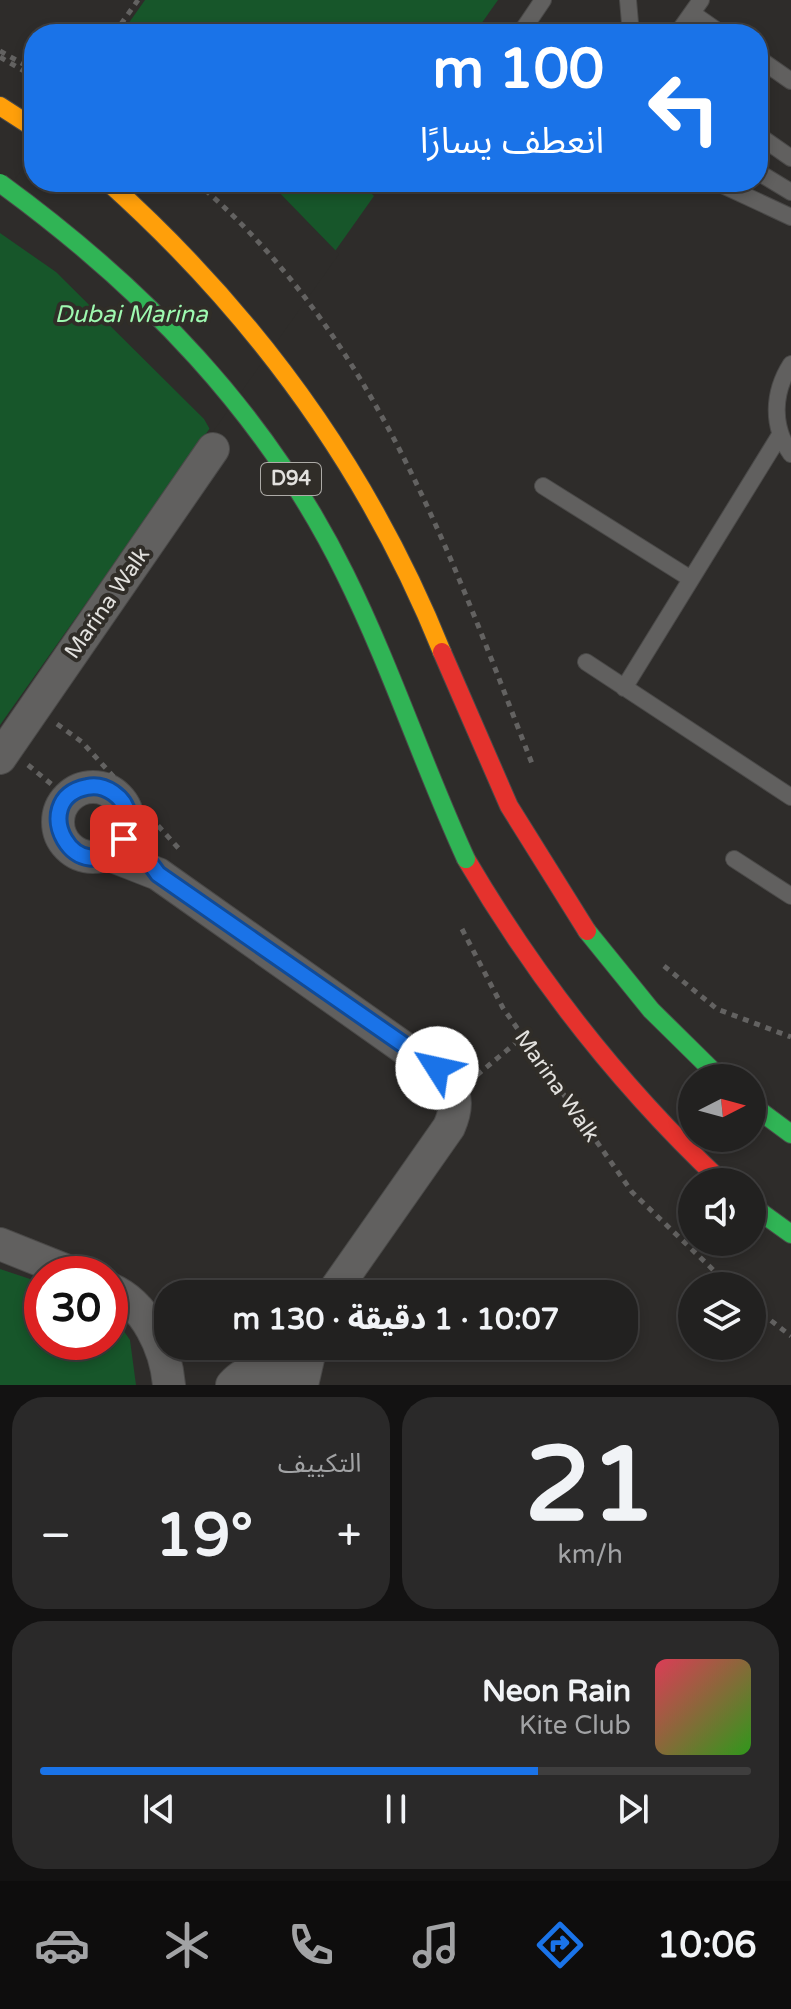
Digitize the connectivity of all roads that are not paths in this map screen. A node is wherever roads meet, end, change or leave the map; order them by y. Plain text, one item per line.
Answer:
1 (543, 0) edge
2 (628, 0) edge
3 (696, 7) edge
4 (527, 24) edge
5 (630, 24) edge
6 (684, 24) edge
7 (712, 24) edge
8 (768, 65) edge
9 (791, 81) edge
10 (0, 106) edge
11 (24, 122) edge
12 (768, 142) edge
13 (791, 158) edge
14 (768, 178) edge
15 (0, 183) edge
16 (119, 192) edge
17 (737, 192) edge
18 (791, 192) edge
19 (791, 217) edge
20 (791, 364) edge
21 (780, 435) junction
22 (213, 449) dead end
23 (791, 454) edge
24 (543, 486) dead end
25 (691, 579) junction
26 (586, 662) dead end
27 (624, 688) junction
28 (3, 753) edge
29 (791, 797) edge
30 (128, 827) junction
31 (107, 854) junction
32 (734, 859) dead end
33 (158, 874) junction
34 (791, 896) edge
35 (705, 1064) edge
36 (766, 1115) edge
37 (791, 1134) edge
38 (707, 1168) edge
39 (766, 1216) edge
40 (791, 1234) edge
41 (0, 1244) edge
42 (30, 1256) edge
43 (342, 1280) edge
44 (128, 1304) edge
45 (272, 1360) edge
46 (308, 1360) edge
47 (261, 1370) junction
48 (169, 1385) edge
49 (232, 1385) edge
50 (295, 1385) edge
51 (302, 1385) edge

1 - 4 lane
2 - 5 lane
3 - 6 lane
3 - 7 lane
8 - 9 lane
10 - 11 main road
12 - 13 lane
14 - 18 lane
15 - 38 main road, D94, bridge
16 - 35 main road, D94
17 - 19 lane
20 - 21 lane
21 - 23 lane
21 - 25 lane
22 - 28 street, Marina Walk
24 - 25 lane
25 - 27 lane
26 - 27 lane
27 - 29 lane
30 - 31 street
30 - 31 street
30 - 33 street
31 - 33 street
32 - 34 lane
33 - 43 street
36 - 37 main road
39 - 40 main road
41 - 42 street
44 - 48 street
45 - 47 street
46 - 51 street
47 - 49 street
47 - 50 street

